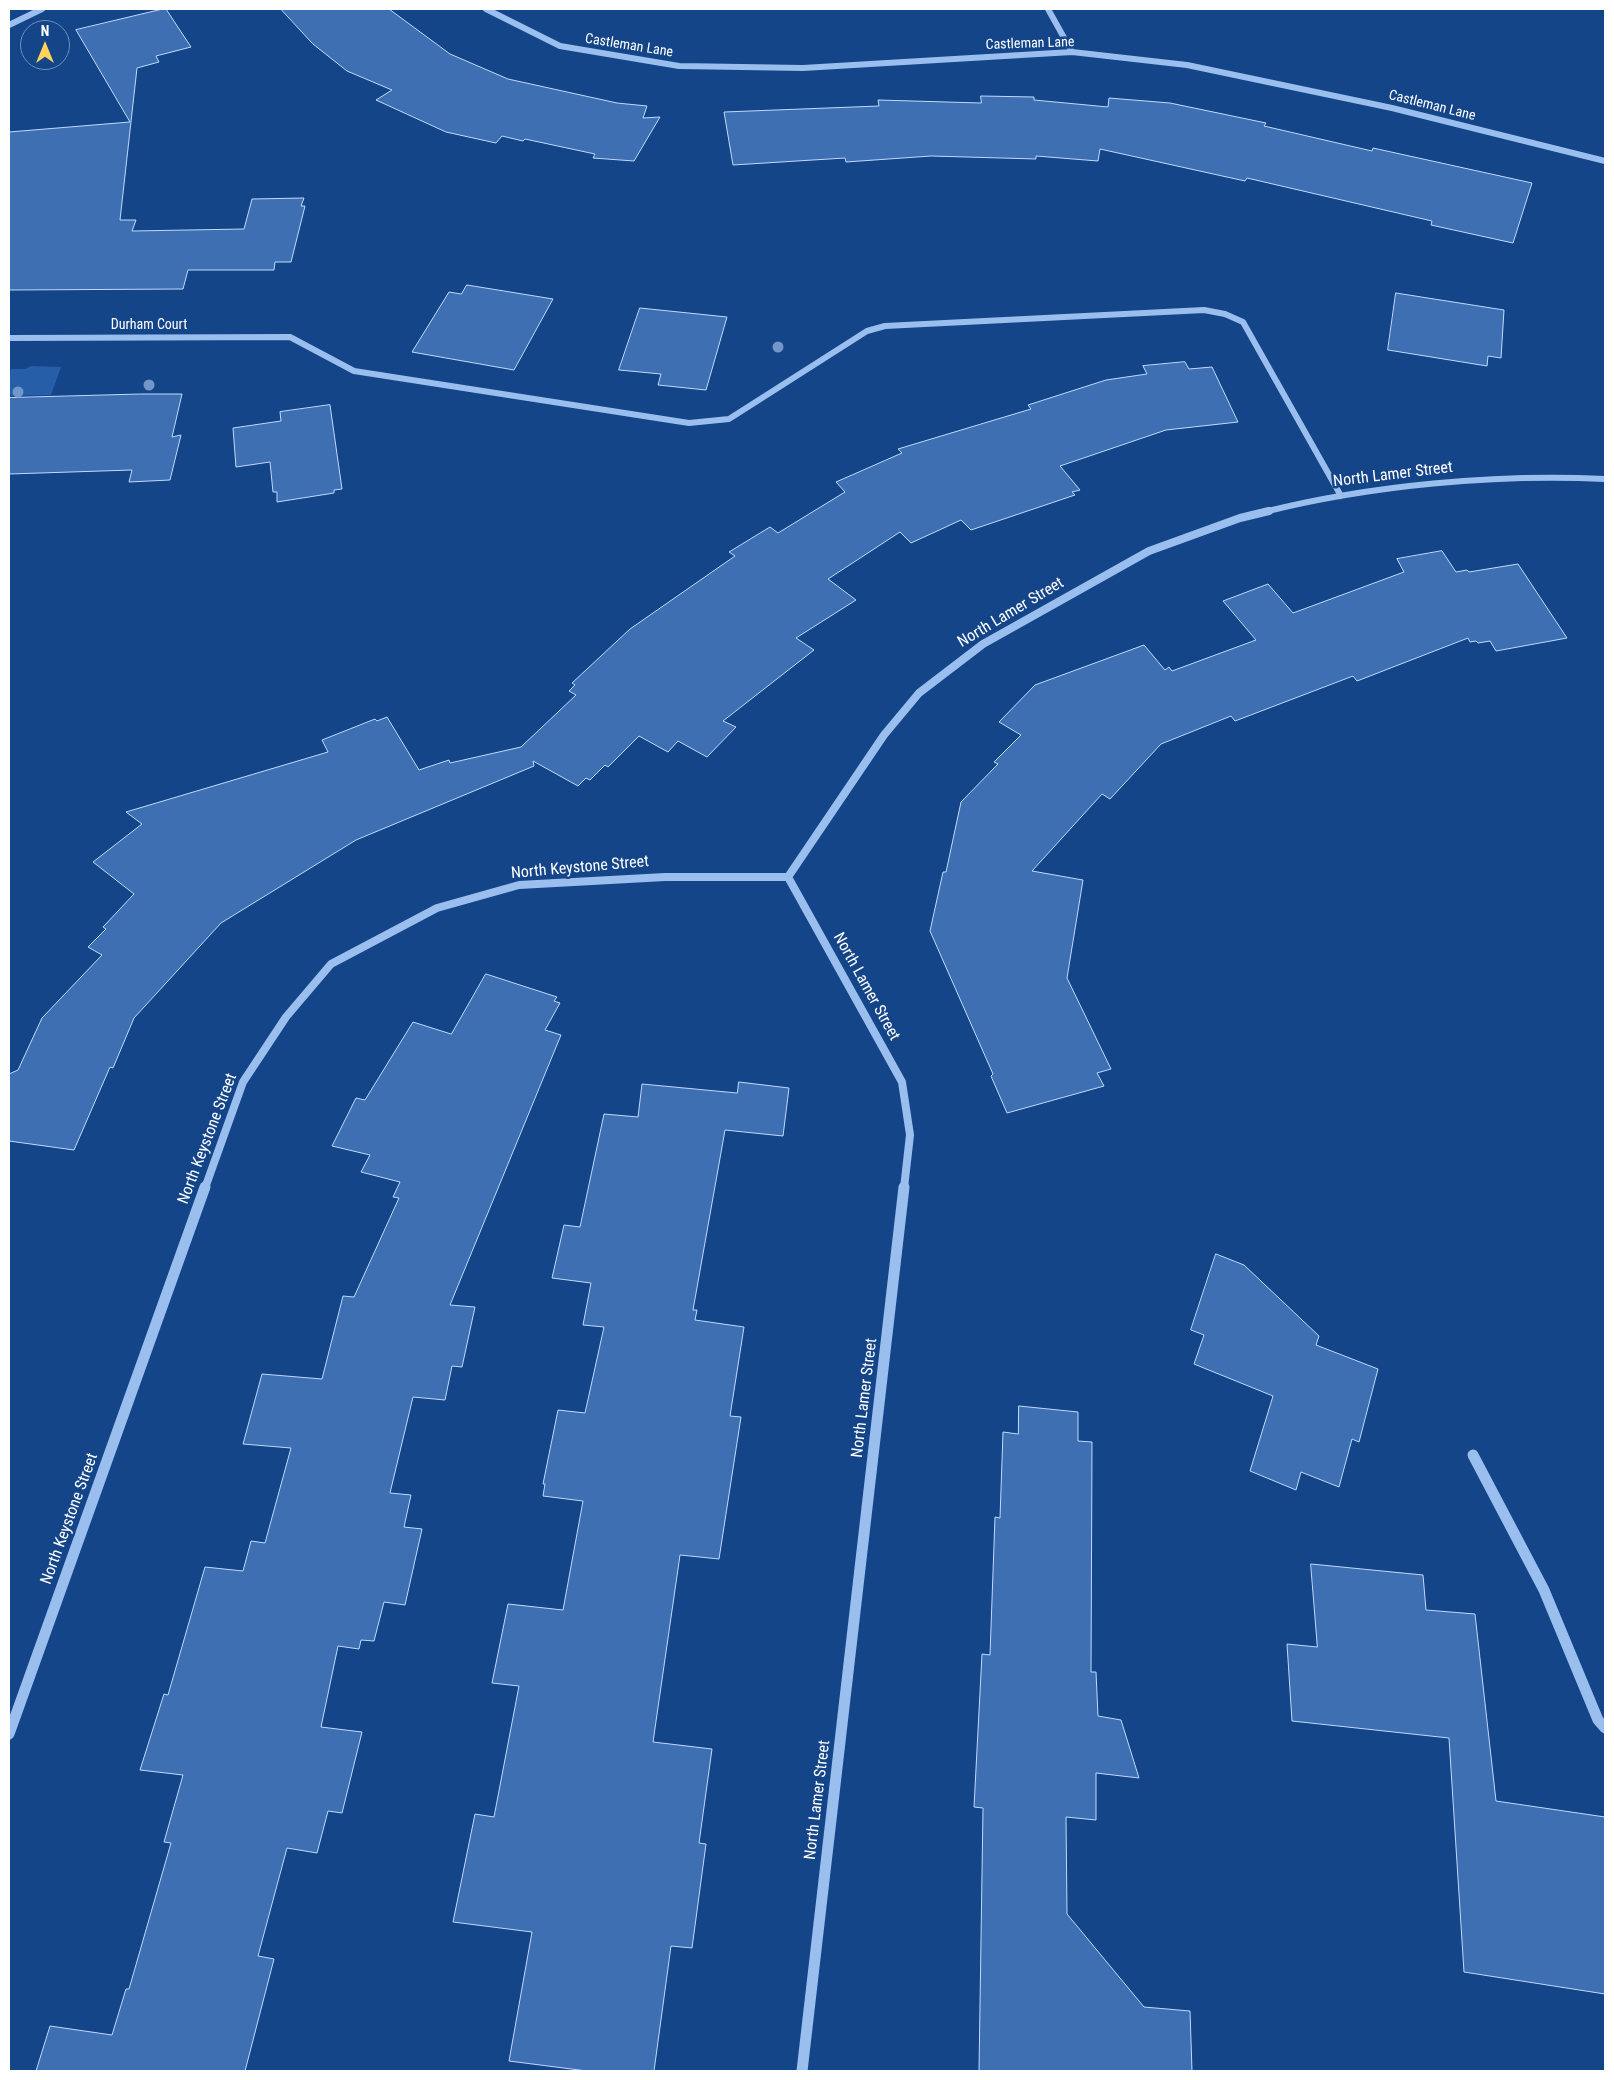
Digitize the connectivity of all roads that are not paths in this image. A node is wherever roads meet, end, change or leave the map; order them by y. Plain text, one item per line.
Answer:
1 (42, 9) edge
2 (486, 9) edge
3 (1048, 9) edge
4 (9, 25) edge
5 (1072, 52) junction
6 (1605, 161) edge
7 (9, 338) edge
8 (1605, 479) edge
9 (1342, 496) junction
10 (788, 877) junction
11 (1473, 1455) dead end
12 (1605, 1728) edge
13 (9, 1734) edge
14 (802, 2071) edge

1 - 4 street
2 - 5 street, Castleman Lane
3 - 5 street
5 - 6 street, Castleman Lane
7 - 9 street, Durham Court
8 - 9 street, North Lamer Street
9 - 10 street, North Lamer Street
10 - 13 street, North Keystone Street
10 - 14 street, North Lamer Street
11 - 12 street

